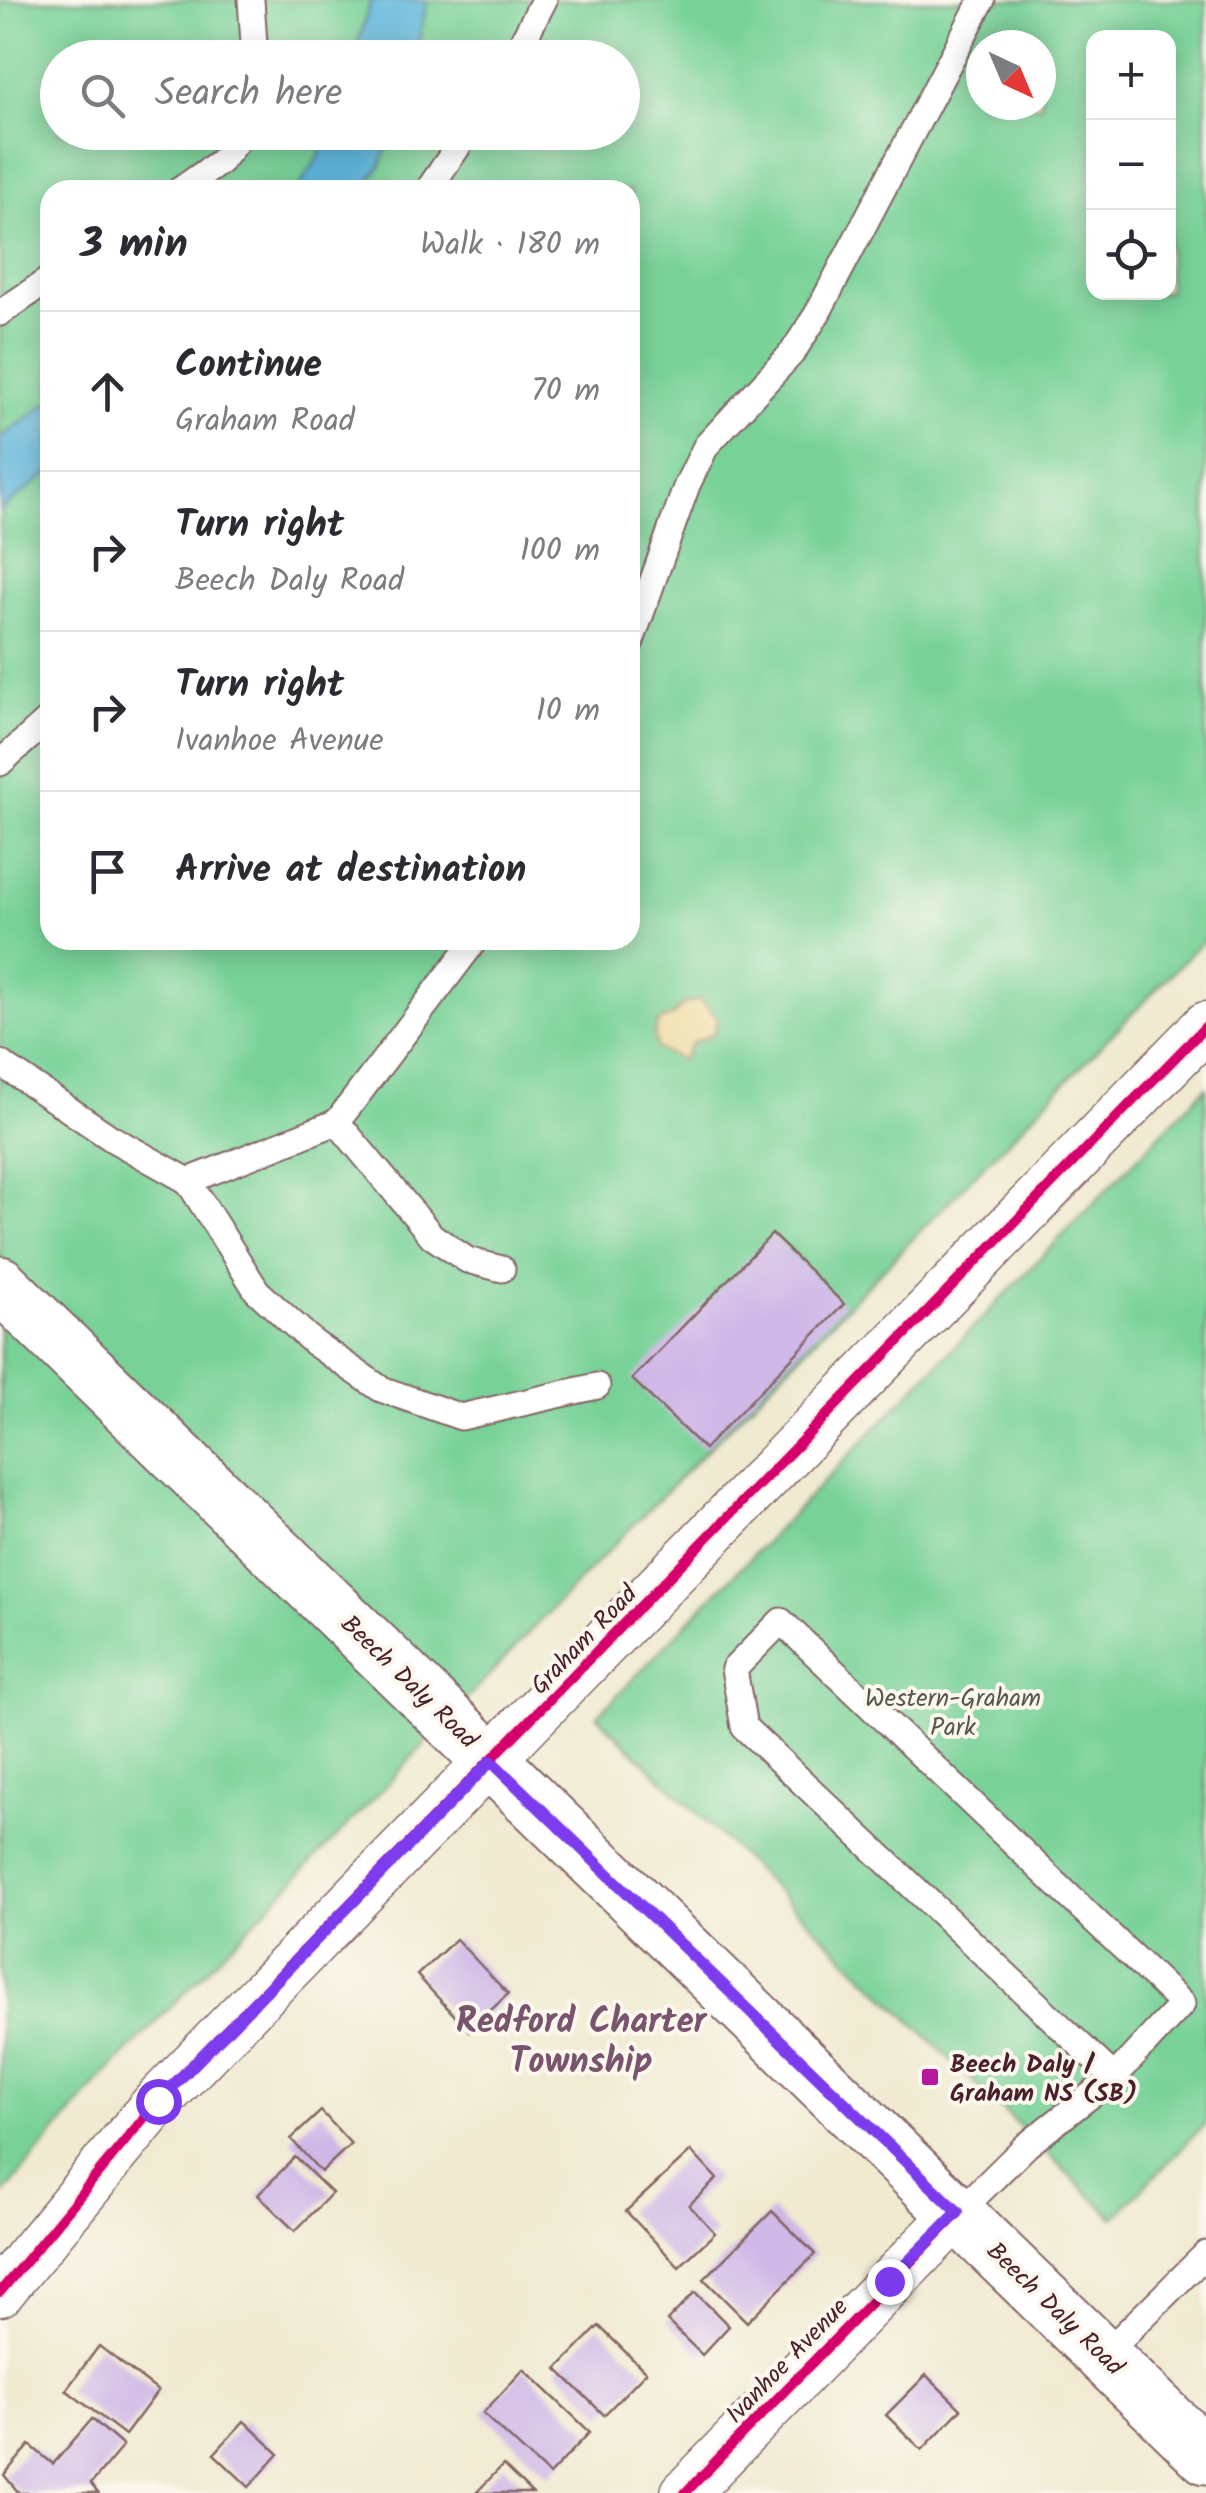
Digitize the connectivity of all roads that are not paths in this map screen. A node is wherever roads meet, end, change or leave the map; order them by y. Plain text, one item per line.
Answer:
1 (251, 0) edge
2 (544, 0) edge
3 (982, 0) edge
4 (254, 40) edge
5 (523, 40) edge
6 (230, 150) edge
7 (456, 150) edge
8 (194, 180) edge
9 (435, 180) edge
10 (40, 286) edge
11 (0, 313) edge
12 (640, 616) edge
13 (40, 727) edge
14 (0, 764) edge
15 (467, 950) edge
16 (1206, 1026) edge
17 (0, 1062) edge
18 (336, 1122) junction
19 (188, 1181) junction
20 (502, 1269) dead end
21 (0, 1284) edge
22 (596, 1386) dead end
23 (491, 1761) junction
24 (1114, 2077) junction
25 (958, 2212) junction
26 (1206, 2254) edge
27 (0, 2292) edge
28 (1104, 2355) junction
29 (1206, 2456) edge
30 (686, 2493) edge

1 - 4 lane
2 - 5 lane
3 - 12 lane
6 - 8 lane
7 - 9 lane
10 - 11 lane
13 - 14 lane
15 - 18 lane
16 - 23 street, Graham Road
17 - 19 lane
18 - 19 lane
18 - 20 lane
19 - 22 lane
21 - 23 main road, Beech Daly Road
23 - 25 main road, Beech Daly Road
23 - 27 street, Graham Road
24 - 24 lane
24 - 25 lane
25 - 28 main road, Beech Daly Road
25 - 30 street, Ivanhoe Avenue
26 - 28 lane
28 - 29 main road, Beech Daly Road

